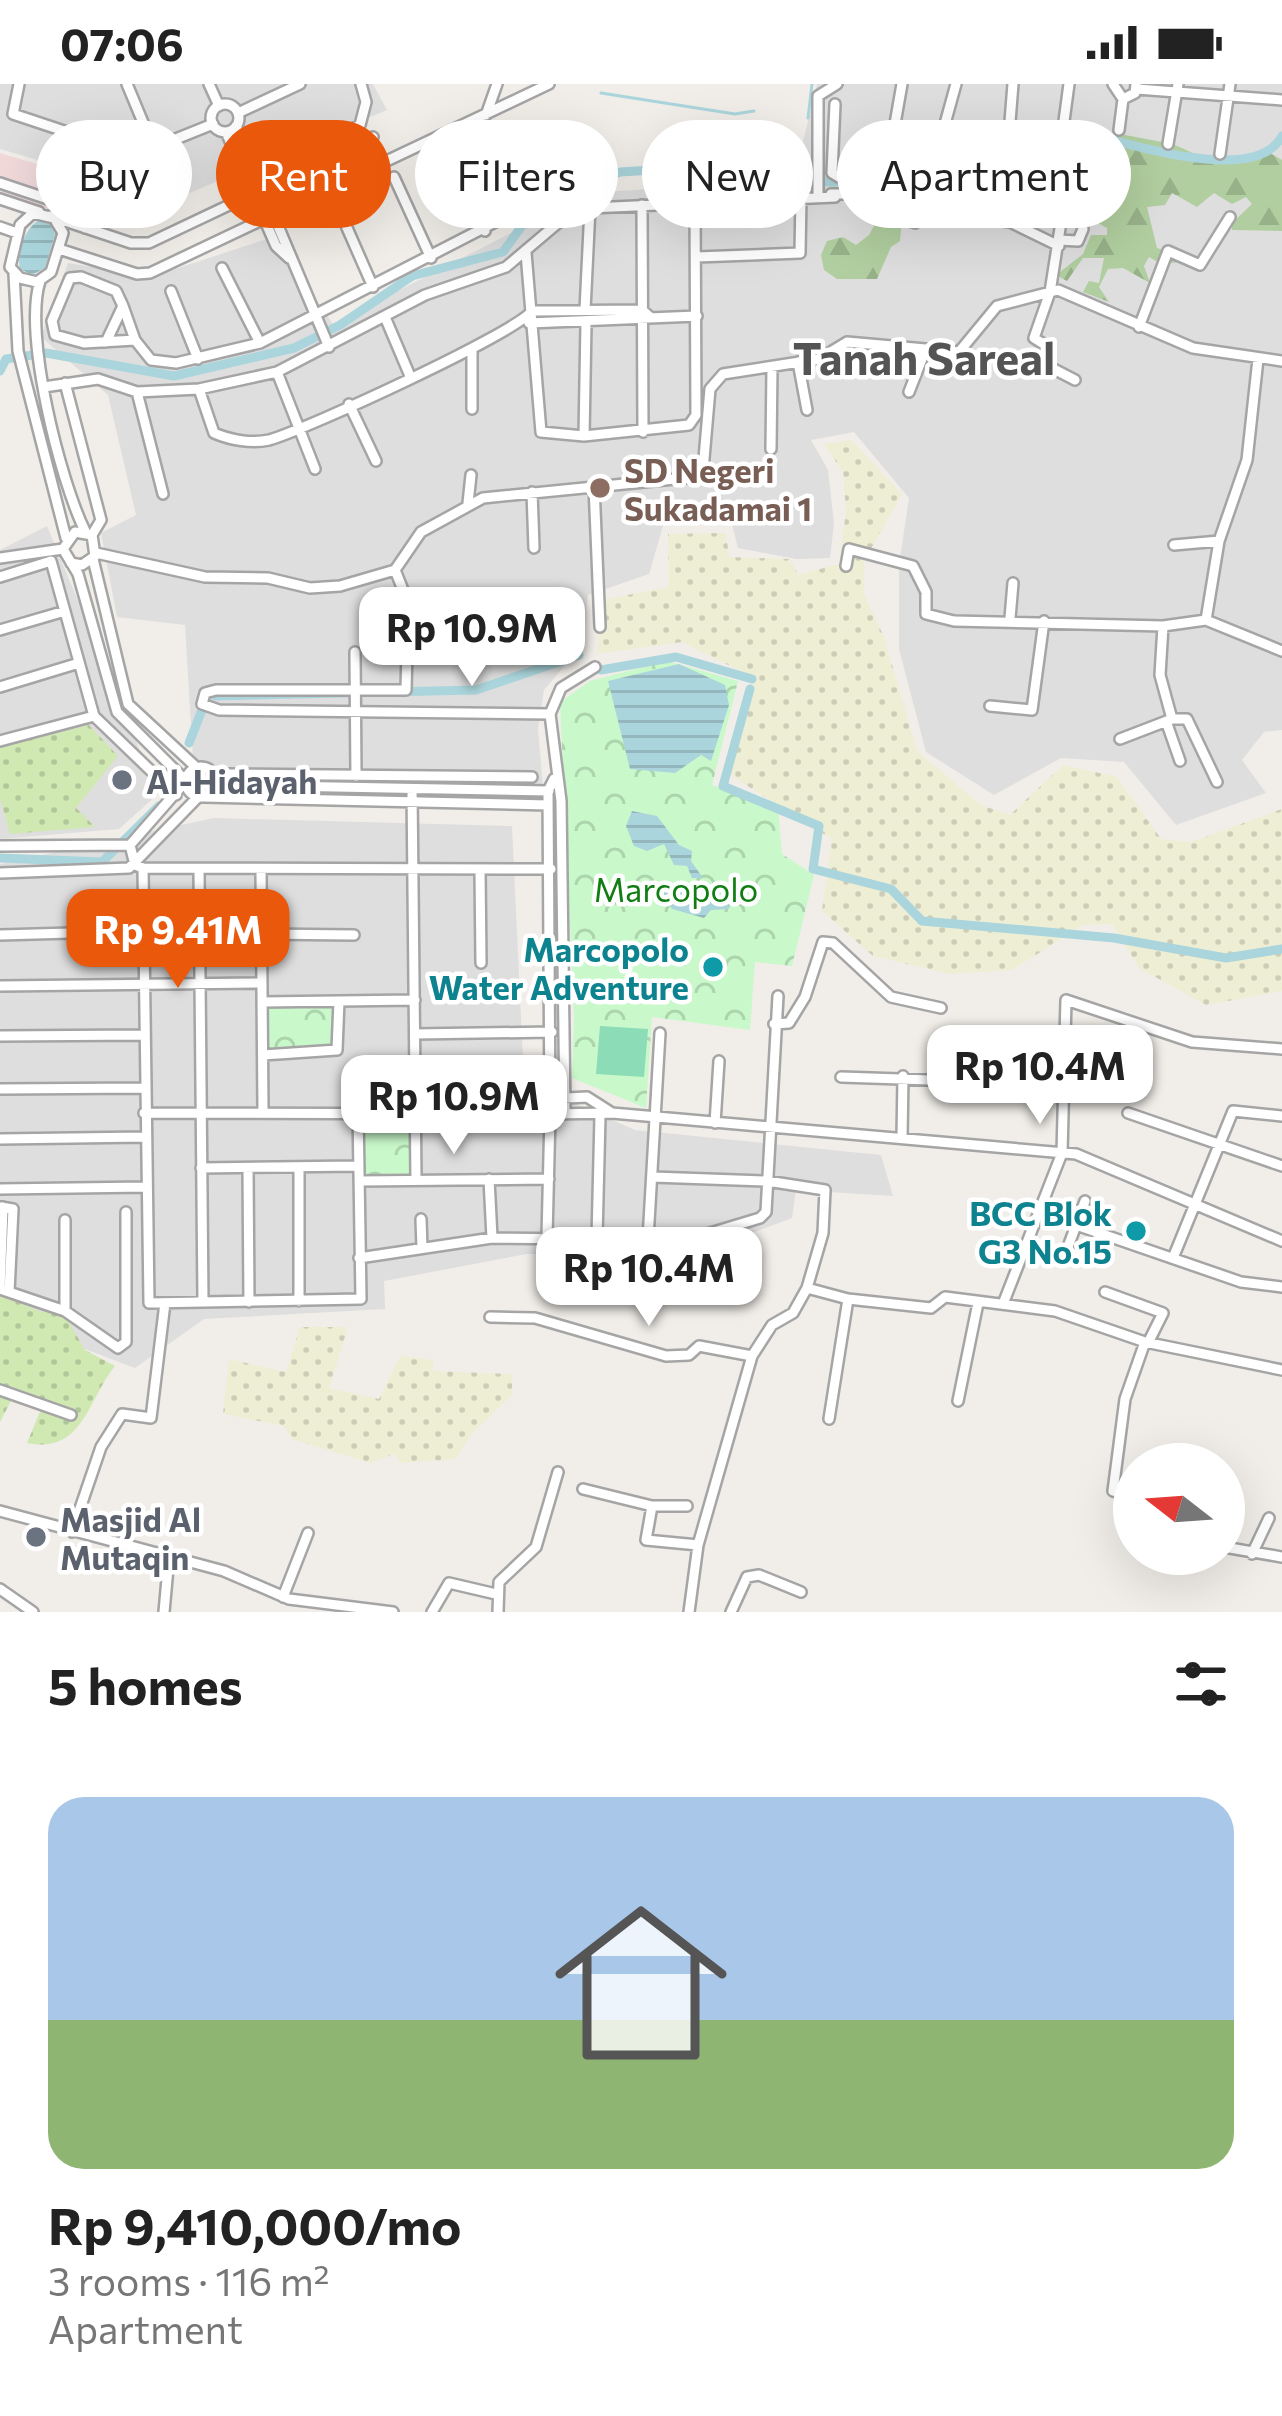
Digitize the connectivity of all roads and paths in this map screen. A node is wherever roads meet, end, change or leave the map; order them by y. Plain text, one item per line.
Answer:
1 (19, 84) edge
2 (128, 84) edge
3 (209, 84) edge
4 (362, 84) edge
5 (497, 84) edge
6 (549, 84) edge
7 (837, 84) edge
8 (902, 84) edge
9 (956, 84) edge
10 (1013, 84) edge
11 (1069, 84) edge
12 (1098, 84) edge
13 (1113, 85) edge
14 (292, 86) edge
15 (1137, 87) edge
16 (1178, 88) edge
17 (1229, 89) edge
18 (1123, 99) junction
19 (1282, 100) edge
20 (835, 104) dead end
21 (219, 106) junction
22 (0, 111) edge
23 (238, 113) junction
24 (14, 114) junction
25 (486, 116) junction
26 (142, 120) edge
27 (235, 120) edge
28 (361, 120) edge
29 (896, 120) edge
30 (946, 120) edge
31 (1011, 120) edge
32 (1064, 120) edge
33 (1120, 120) edge
34 (36, 121) edge
35 (213, 124) junction
36 (216, 125) edge
37 (192, 133) edge
38 (1168, 144) dead end
39 (1220, 154) dead end
40 (391, 160) edge
41 (394, 177) dead end
42 (837, 179) edge
43 (0, 183) edge
44 (24, 192) junction
45 (813, 194) edge
46 (817, 194) junction
47 (36, 196) edge
48 (835, 197) dead end
49 (0, 199) edge
50 (18, 205) junction
51 (642, 205) edge
52 (618, 206) edge
53 (36, 211) edge
54 (36, 215) edge
55 (1230, 217) dead end
56 (0, 227) edge
57 (61, 228) edge
58 (85, 228) edge
59 (177, 228) edge
60 (243, 228) edge
61 (267, 228) edge
62 (282, 228) edge
63 (347, 228) edge
64 (484, 228) edge
65 (490, 228) edge
66 (553, 228) edge
67 (589, 228) edge
68 (643, 228) edge
69 (696, 228) edge
70 (800, 228) edge
71 (1060, 228) edge
72 (1084, 230) dead end
73 (485, 231) junction
74 (17, 233) junction
75 (1059, 243) junction
76 (59, 249) junction
77 (526, 253) junction
78 (697, 257) junction
79 (290, 258) junction
80 (431, 259) junction
81 (222, 268) dead end
82 (14, 274) junction
83 (40, 281) junction
84 (373, 286) junction
85 (171, 291) dead end
86 (1050, 292) junction
87 (123, 306) junction
88 (585, 310) junction
89 (645, 316) junction
90 (697, 316) junction
91 (385, 317) junction
92 (315, 319) junction
93 (530, 319) junction
94 (586, 324) junction
95 (1139, 328) junction
96 (135, 340) junction
97 (106, 342) junction
98 (260, 343) junction
99 (328, 344) junction
100 (472, 349) junction
101 (926, 351) junction
102 (198, 359) junction
103 (1258, 359) junction
104 (1282, 361) edge
105 (798, 362) junction
106 (772, 367) junction
107 (277, 372) junction
108 (410, 376) junction
109 (1075, 380) dead end
110 (64, 383) junction
111 (44, 387) junction
112 (199, 389) junction
113 (137, 392) junction
114 (909, 392) dead end
115 (349, 404) junction
116 (472, 409) dead end
117 (807, 410) dead end
118 (297, 428) junction
119 (643, 432) junction
120 (584, 436) junction
121 (771, 449) dead end
122 (376, 461) dead end
123 (315, 469) dead end
124 (471, 475) dead end
125 (594, 486) junction
126 (535, 492) junction
127 (163, 494) dead end
128 (468, 503) junction
129 (89, 533) junction
130 (1219, 541) junction
131 (64, 544) junction
132 (1174, 545) dead end
133 (536, 547) dead end
134 (94, 556) junction
135 (0, 558) edge
136 (71, 563) junction
137 (846, 566) dead end
138 (395, 571) junction
139 (0, 577) edge
140 (1013, 583) dead end
141 (439, 602) dead end
142 (65, 611) junction
143 (1010, 618) junction
144 (1207, 620) junction
145 (1044, 621) junction
146 (1163, 626) junction
147 (600, 627) dead end
148 (0, 630) edge
149 (407, 651) dead end
150 (1282, 651) edge
151 (355, 652) dead end
152 (79, 663) junction
153 (596, 667) dead end
154 (0, 687) edge
155 (355, 698) junction
156 (990, 706) dead end
157 (550, 714) junction
158 (94, 716) junction
159 (1169, 720) junction
160 (1120, 739) dead end
161 (0, 741) edge
162 (1180, 761) dead end
163 (197, 768) junction
164 (356, 775) junction
165 (221, 776) junction
166 (532, 777) dead end
167 (554, 778) junction
168 (186, 781) junction
169 (1217, 782) dead end
170 (356, 788) junction
171 (412, 789) junction
172 (548, 791) junction
173 (561, 791) junction
174 (176, 795) junction
175 (201, 797) junction
176 (412, 803) junction
177 (548, 805) junction
178 (0, 846) edge
179 (122, 846) junction
180 (139, 866) junction
181 (562, 868) junction
182 (549, 869) junction
183 (199, 870) junction
184 (261, 870) junction
185 (480, 870) junction
186 (414, 871) junction
187 (0, 873) edge
188 (141, 931) junction
189 (262, 934) junction
190 (0, 935) edge
191 (354, 935) dead end
192 (481, 964) dead end
193 (262, 982) junction
194 (200, 983) junction
195 (143, 984) junction
196 (0, 986) edge
197 (778, 996) dead end
198 (415, 1000) junction
199 (339, 1001) junction
200 (262, 1002) junction
201 (941, 1008) dead end
202 (774, 1024) junction
203 (549, 1032) junction
204 (563, 1032) junction
205 (660, 1033) dead end
206 (415, 1034) junction
207 (143, 1035) junction
208 (0, 1036) edge
209 (1282, 1049) edge
210 (263, 1055) junction
211 (719, 1061) dead end
212 (903, 1076) junction
213 (1062, 1076) junction
214 (841, 1077) dead end
215 (1117, 1082) dead end
216 (1018, 1084) dead end
217 (144, 1088) junction
218 (0, 1090) edge
219 (565, 1097) junction
220 (550, 1100) junction
221 (358, 1110) junction
222 (416, 1110) junction
223 (263, 1111) junction
224 (201, 1112) junction
225 (566, 1112) junction
226 (612, 1112) junction
227 (144, 1113) junction
228 (1128, 1113) dead end
229 (550, 1114) junction
230 (600, 1116) junction
231 (1282, 1116) edge
232 (653, 1117) junction
233 (715, 1123) junction
234 (769, 1129) junction
235 (144, 1137) junction
236 (902, 1138) junction
237 (0, 1139) edge
238 (1219, 1146) junction
239 (1062, 1153) junction
240 (358, 1166) junction
241 (1282, 1166) edge
242 (202, 1168) junction
243 (248, 1168) junction
244 (299, 1168) junction
245 (653, 1177) junction
246 (549, 1179) junction
247 (416, 1180) junction
248 (490, 1180) junction
249 (358, 1181) junction
250 (767, 1181) junction
251 (146, 1187) junction
252 (0, 1189) edge
253 (1085, 1201) dead end
254 (1198, 1203) junction
255 (1, 1207) edge
256 (126, 1212) dead end
257 (421, 1219) dead end
258 (65, 1220) dead end
259 (1076, 1225) junction
260 (547, 1237) junction
261 (492, 1238) junction
262 (597, 1238) junction
263 (648, 1239) junction
264 (1282, 1241) edge
265 (422, 1248) junction
266 (1065, 1255) dead end
267 (359, 1258) junction
268 (1173, 1258) junction
269 (807, 1288) junction
270 (1282, 1288) edge
271 (4, 1291) edge
272 (1105, 1292) dead end
273 (848, 1299) junction
274 (299, 1301) junction
275 (202, 1302) junction
276 (249, 1302) junction
277 (165, 1303) junction
278 (978, 1303) junction
279 (1003, 1304) junction
280 (65, 1311) junction
281 (490, 1317) dead end
282 (1147, 1342) junction
283 (752, 1356) junction
284 (1282, 1370) edge
285 (0, 1390) edge
286 (958, 1401) dead end
287 (71, 1415) dead end
288 (830, 1419) dead end
289 (1119, 1443) edge
290 (558, 1472) dead end
291 (583, 1489) dead end
292 (652, 1506) junction
293 (687, 1506) dead end
294 (0, 1511) edge
295 (1269, 1518) dead end
296 (72, 1532) junction
297 (308, 1533) dead end
298 (698, 1545) junction
299 (1245, 1553) edge
300 (1252, 1555) junction
301 (169, 1557) junction
302 (1282, 1557) edge
303 (0, 1589) edge
304 (801, 1592) dead end
305 (496, 1594) junction
306 (283, 1597) junction
307 (359, 1609) edge
308 (33, 1612) edge
309 (164, 1612) edge
310 (393, 1612) edge
311 (432, 1612) edge
312 (498, 1612) edge
313 (689, 1612) edge
314 (731, 1612) edge

1 - 24 street
2 - 26 street
3 - 21 street
4 - 28 street
5 - 25 street
6 - 25 street
7 - 46 street
8 - 29 street
9 - 30 street
10 - 31 street
11 - 32 street
12 - 13 street
13 - 18 street
14 - 23 street
15 - 16 street
15 - 18 street
16 - 17 street
16 - 38 street
17 - 19 street
17 - 39 street
18 - 33 street
20 - 42 street
21 - 23 street
21 - 35 street
22 - 24 street
23 - 27 street
24 - 34 street
25 - 40 street
35 - 36 street
35 - 37 street
41 - 80 street
43 - 44 street
44 - 47 street
44 - 50 street
45 - 46 street
46 - 48 street
46 - 75 street
49 - 50 street
50 - 53 street
51 - 52 street
54 - 74 street
55 - 95 street
56 - 74 street
57 - 76 street
58 - 59 street
60 - 76 street
61 - 79 street
62 - 79 street
63 - 84 street
64 - 73 street
65 - 73 street
66 - 77 street
67 - 88 street
68 - 89 street
69 - 78 street
70 - 78 street
71 - 75 street
72 - 75 street
73 - 80 street
74 - 82 street
75 - 86 street
76 - 83 street
77 - 91 street
77 - 93 street
78 - 90 street
79 - 92 street
80 - 84 street
81 - 98 street
82 - 83 street
82 - 131 street
83 - 111 street
84 - 92 street
85 - 102 street
86 - 95 street
86 - 101 street
86 - 109 street
87 - 96 street
87 - 97 street
87 - 97 street
88 - 89 street
88 - 93 street
89 - 90 street
89 - 94 street
89 - 119 street
90 - 119 street
91 - 99 street
91 - 108 street
92 - 98 street
92 - 99 street
93 - 94 street
93 - 100 street
93 - 120 street
94 - 120 street
95 - 103 street
96 - 97 street
96 - 102 street
98 - 102 street
99 - 107 street
100 - 108 street
100 - 116 street
101 - 105 street
101 - 114 street
103 - 104 street
103 - 130 street
105 - 106 street
105 - 117 street
106 - 121 street
106 - 125 street
107 - 112 street
107 - 118 street
108 - 115 street
110 - 111 street
110 - 113 street
110 - 129 street
111 - 129 street
112 - 113 street
112 - 118 street
113 - 127 street
115 - 118 street
115 - 122 street
118 - 123 street
119 - 120 street
124 - 128 street
125 - 126 street
125 - 147 street
126 - 128 street
126 - 133 street
128 - 138 street
129 - 131 street
129 - 134 street
130 - 132 street
130 - 144 street
131 - 135 street
131 - 136 street
134 - 136 street
134 - 138 street
134 - 163 street
136 - 168 street
137 - 143 street
138 - 141 street
139 - 142 street
140 - 143 street
142 - 148 street
142 - 152 street
143 - 145 street
144 - 146 street
144 - 150 street
145 - 146 street
145 - 156 street
146 - 159 street
149 - 155 street
151 - 155 street
152 - 154 street
152 - 158 street
153 - 157 street
155 - 155 street
155 - 157 street
155 - 164 street
157 - 167 street
158 - 161 street
158 - 174 street
159 - 160 street
159 - 162 street
159 - 169 street
163 - 165 street
163 - 168 street
164 - 165 street
164 - 166 street
164 - 170 street
165 - 170 street
165 - 175 street
167 - 172 street
167 - 173 street
168 - 174 street
168 - 175 street
170 - 171 street
171 - 172 street
171 - 176 street
172 - 173 street
172 - 177 street
173 - 181 street
174 - 179 street
175 - 176 street
175 - 180 street
176 - 177 street
176 - 186 street
177 - 182 street
178 - 179 street
179 - 180 street
180 - 183 street
180 - 187 street
180 - 188 street
181 - 182 street
181 - 204 street
182 - 185 street
182 - 203 street
183 - 184 street
183 - 194 street
184 - 186 street
184 - 189 street
185 - 186 street
185 - 192 street
186 - 198 street
188 - 190 street
188 - 195 street
189 - 191 street
189 - 193 street
193 - 194 street
193 - 200 street
194 - 195 street
194 - 224 street
195 - 196 street
195 - 207 street
197 - 202 street
198 - 199 street
198 - 206 street
199 - 200 street
199 - 210 street
200 - 210 street
201 - 202 street
202 - 234 street
203 - 204 street
203 - 206 street
203 - 220 street
204 - 219 street
205 - 232 street
206 - 222 street
207 - 208 street
207 - 217 street
209 - 213 street
210 - 223 street
211 - 233 street
212 - 214 street
212 - 216 street
212 - 236 street
213 - 215 street
213 - 239 street
217 - 218 street
217 - 227 street
219 - 220 street
219 - 225 street
219 - 226 street
220 - 222 street
220 - 229 street
221 - 222 street
221 - 223 street
221 - 240 street
222 - 229 street
222 - 247 street
223 - 224 street
224 - 227 street
224 - 242 street
225 - 229 street
225 - 230 street
226 - 230 street
226 - 232 street
227 - 235 street
228 - 238 street
229 - 246 street
230 - 262 street
231 - 238 street
232 - 233 street
232 - 245 street
233 - 234 street
234 - 236 street
234 - 250 street
235 - 237 street
235 - 251 street
236 - 239 street
238 - 241 street
238 - 254 street
239 - 254 street
239 - 279 street
240 - 244 street
240 - 249 street
242 - 243 street
242 - 275 street
243 - 244 street
243 - 276 street
244 - 274 street
245 - 250 street
245 - 263 street
246 - 248 street
246 - 260 street
247 - 248 street
247 - 249 street
248 - 261 street
249 - 267 street
250 - 263 street
250 - 269 street
251 - 252 street
251 - 277 street
253 - 259 street
254 - 264 street
254 - 268 street
255 - 271 street
256 - 280 street
257 - 265 street
258 - 280 street
259 - 266 street
259 - 268 street
260 - 261 street
260 - 262 street
261 - 265 street
262 - 263 street
265 - 267 street
267 - 274 street
268 - 270 street
269 - 273 street
269 - 283 street
271 - 280 street
272 - 282 street
273 - 278 street
273 - 288 street
274 - 276 street
275 - 276 street
275 - 277 street
277 - 296 street
278 - 279 street
278 - 286 street
279 - 282 street
281 - 283 street
282 - 284 street
282 - 289 street
283 - 298 street
285 - 287 street
290 - 305 street
291 - 292 street
292 - 293 street
292 - 298 street
294 - 296 street
295 - 300 street
296 - 301 street
297 - 306 street
298 - 313 street
299 - 300 street
300 - 302 street
301 - 306 street
301 - 309 street
303 - 308 street
304 - 314 street
305 - 311 street
305 - 312 street
306 - 307 street
307 - 310 street

